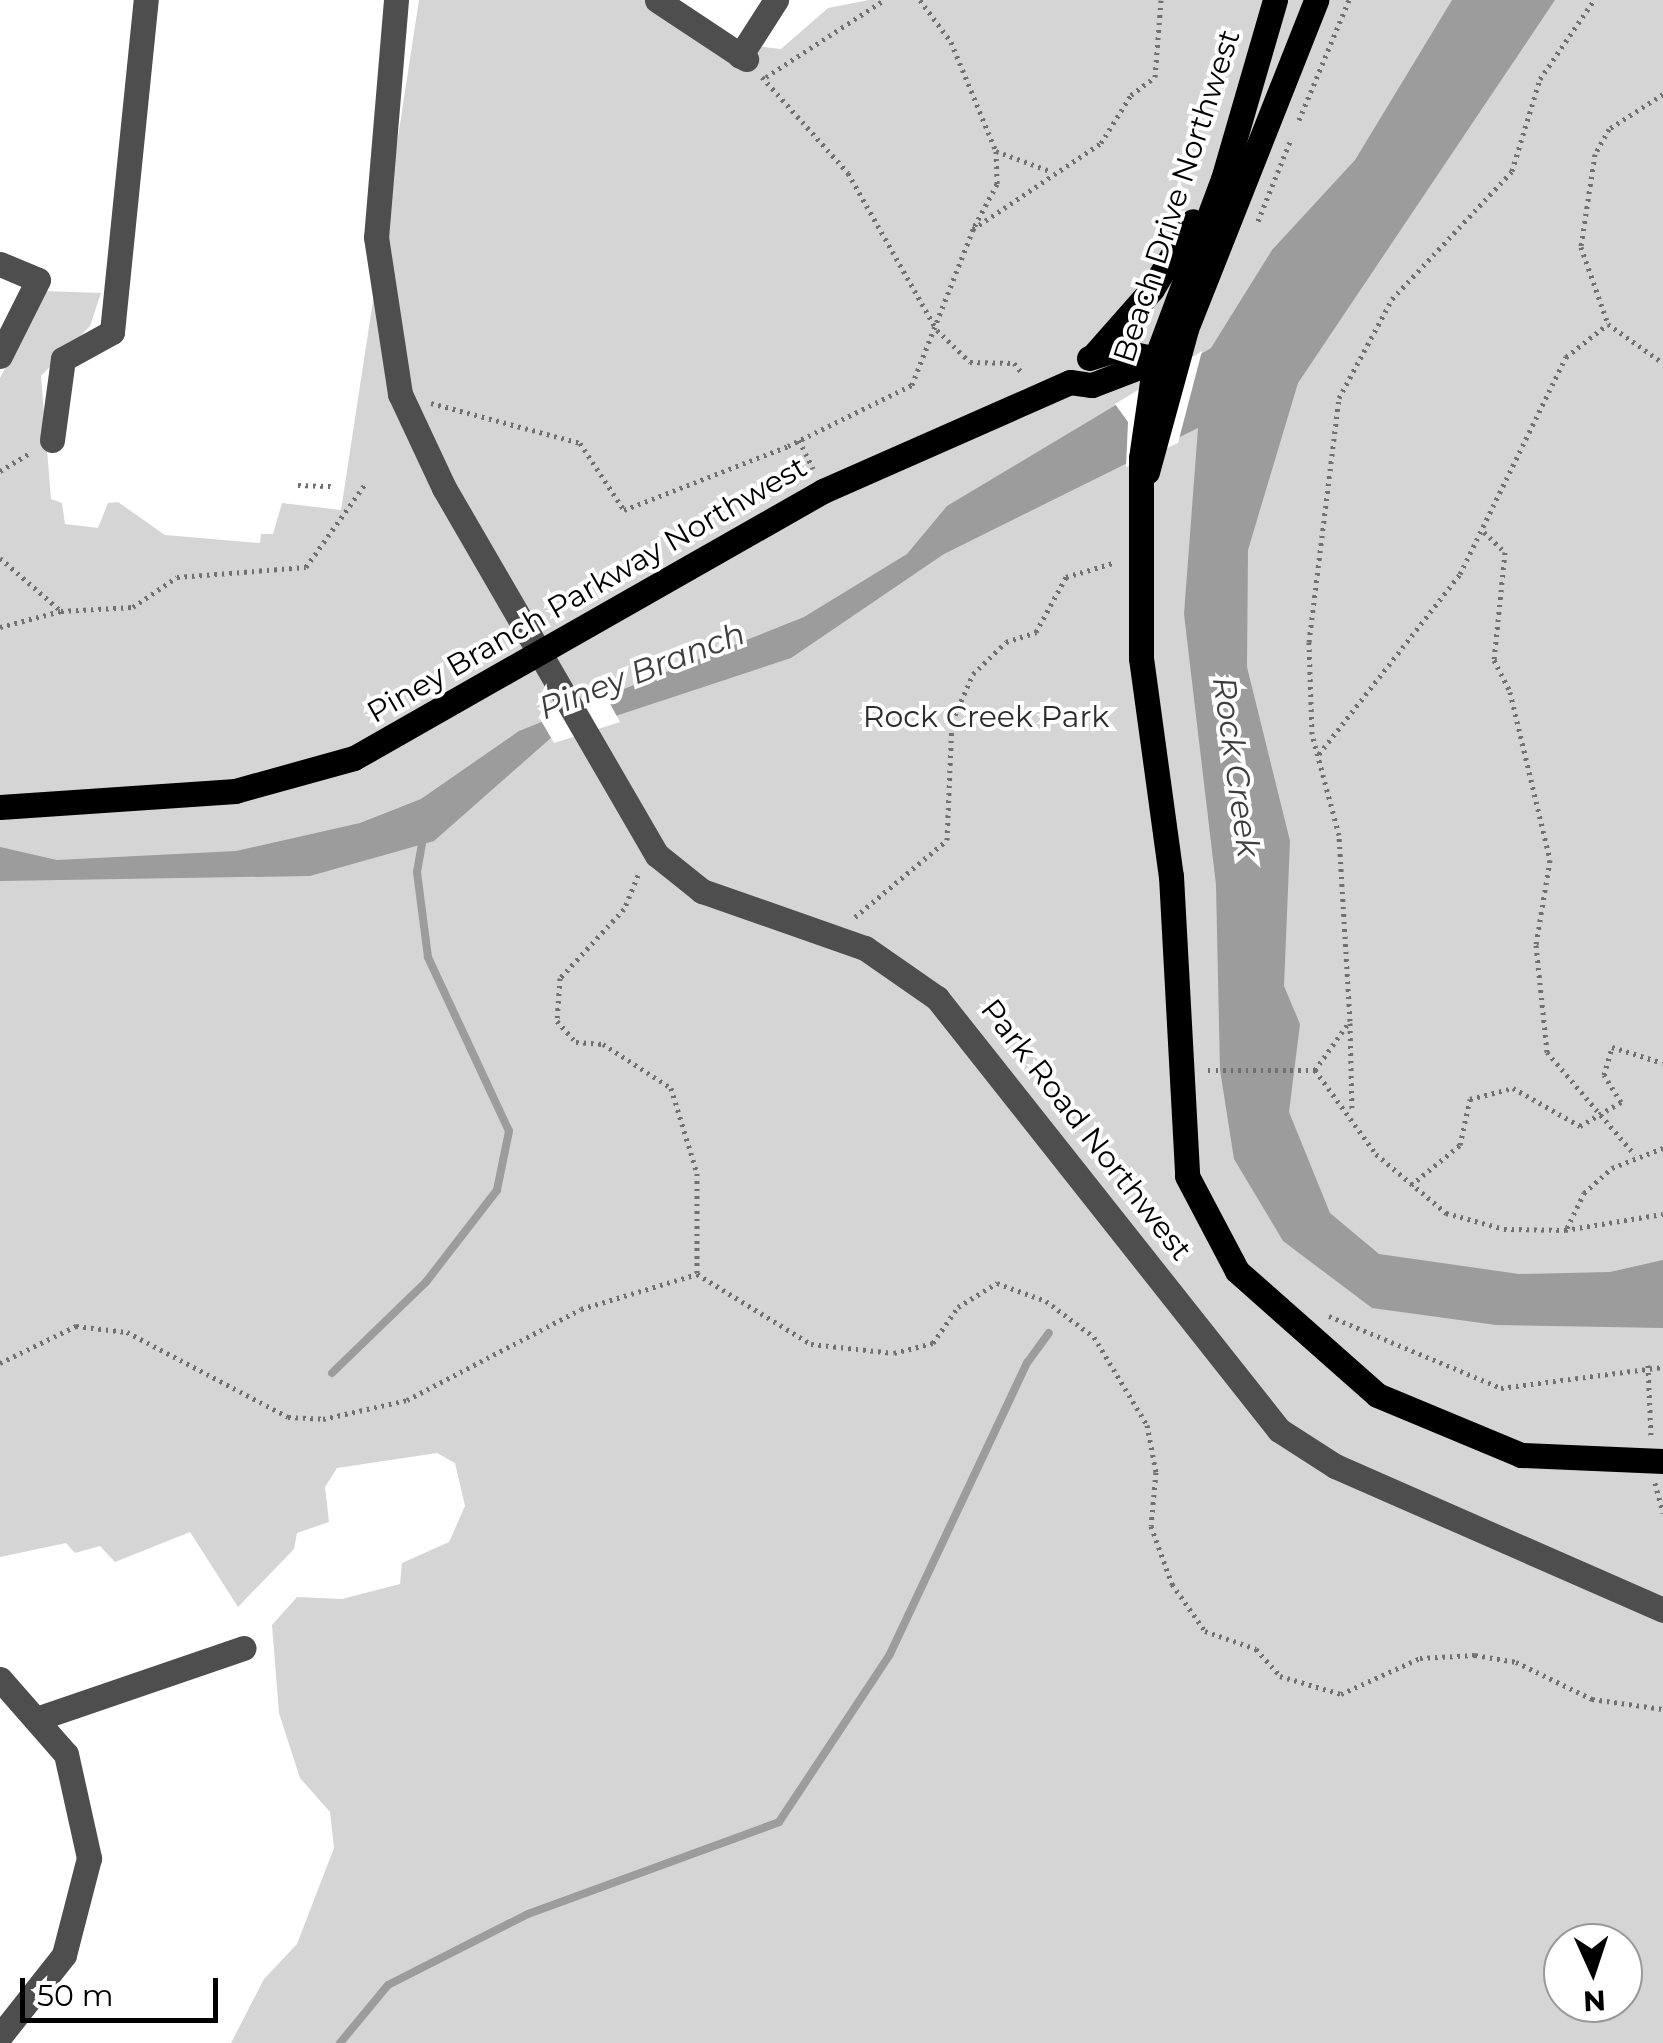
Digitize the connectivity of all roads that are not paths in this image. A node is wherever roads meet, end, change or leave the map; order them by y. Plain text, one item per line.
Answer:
1 (146, 0) edge
2 (396, 0) edge
3 (657, 0) edge
4 (776, 0) edge
5 (1274, 0) edge
6 (1316, 0) edge
7 (1326, 0) edge
8 (1291, 70) junction
9 (1235, 142) junction
10 (0, 264) edge
11 (0, 356) edge
12 (1093, 356) junction
13 (1164, 368) junction
14 (1070, 382) junction
15 (52, 440) road end
16 (0, 807) edge
17 (1657, 1462) edge
18 (1663, 1610) edge
19 (243, 1648) dead end
20 (0, 1679) edge
21 (42, 1717) junction
22 (0, 2036) edge

1 - 15 street
2 - 18 street, Park Road Northwest
3 - 4 street
5 - 9 main road, Beach Drive Northwest
6 - 8 main road, Beach Drive Northwest
7 - 8 main road
8 - 13 main road, Beach Drive Northwest
9 - 12 main road, Piney Branch Parkway Northwest
9 - 13 main road, Beach Drive Northwest
10 - 11 street
12 - 13 main road
12 - 14 main road, Piney Branch Parkway Northwest
13 - 14 main road, Piney Branch Parkway Northwest
13 - 17 main road, Beach Drive Northwest
14 - 16 main road, Piney Branch Parkway Northwest
19 - 21 street
20 - 21 street
21 - 22 street

